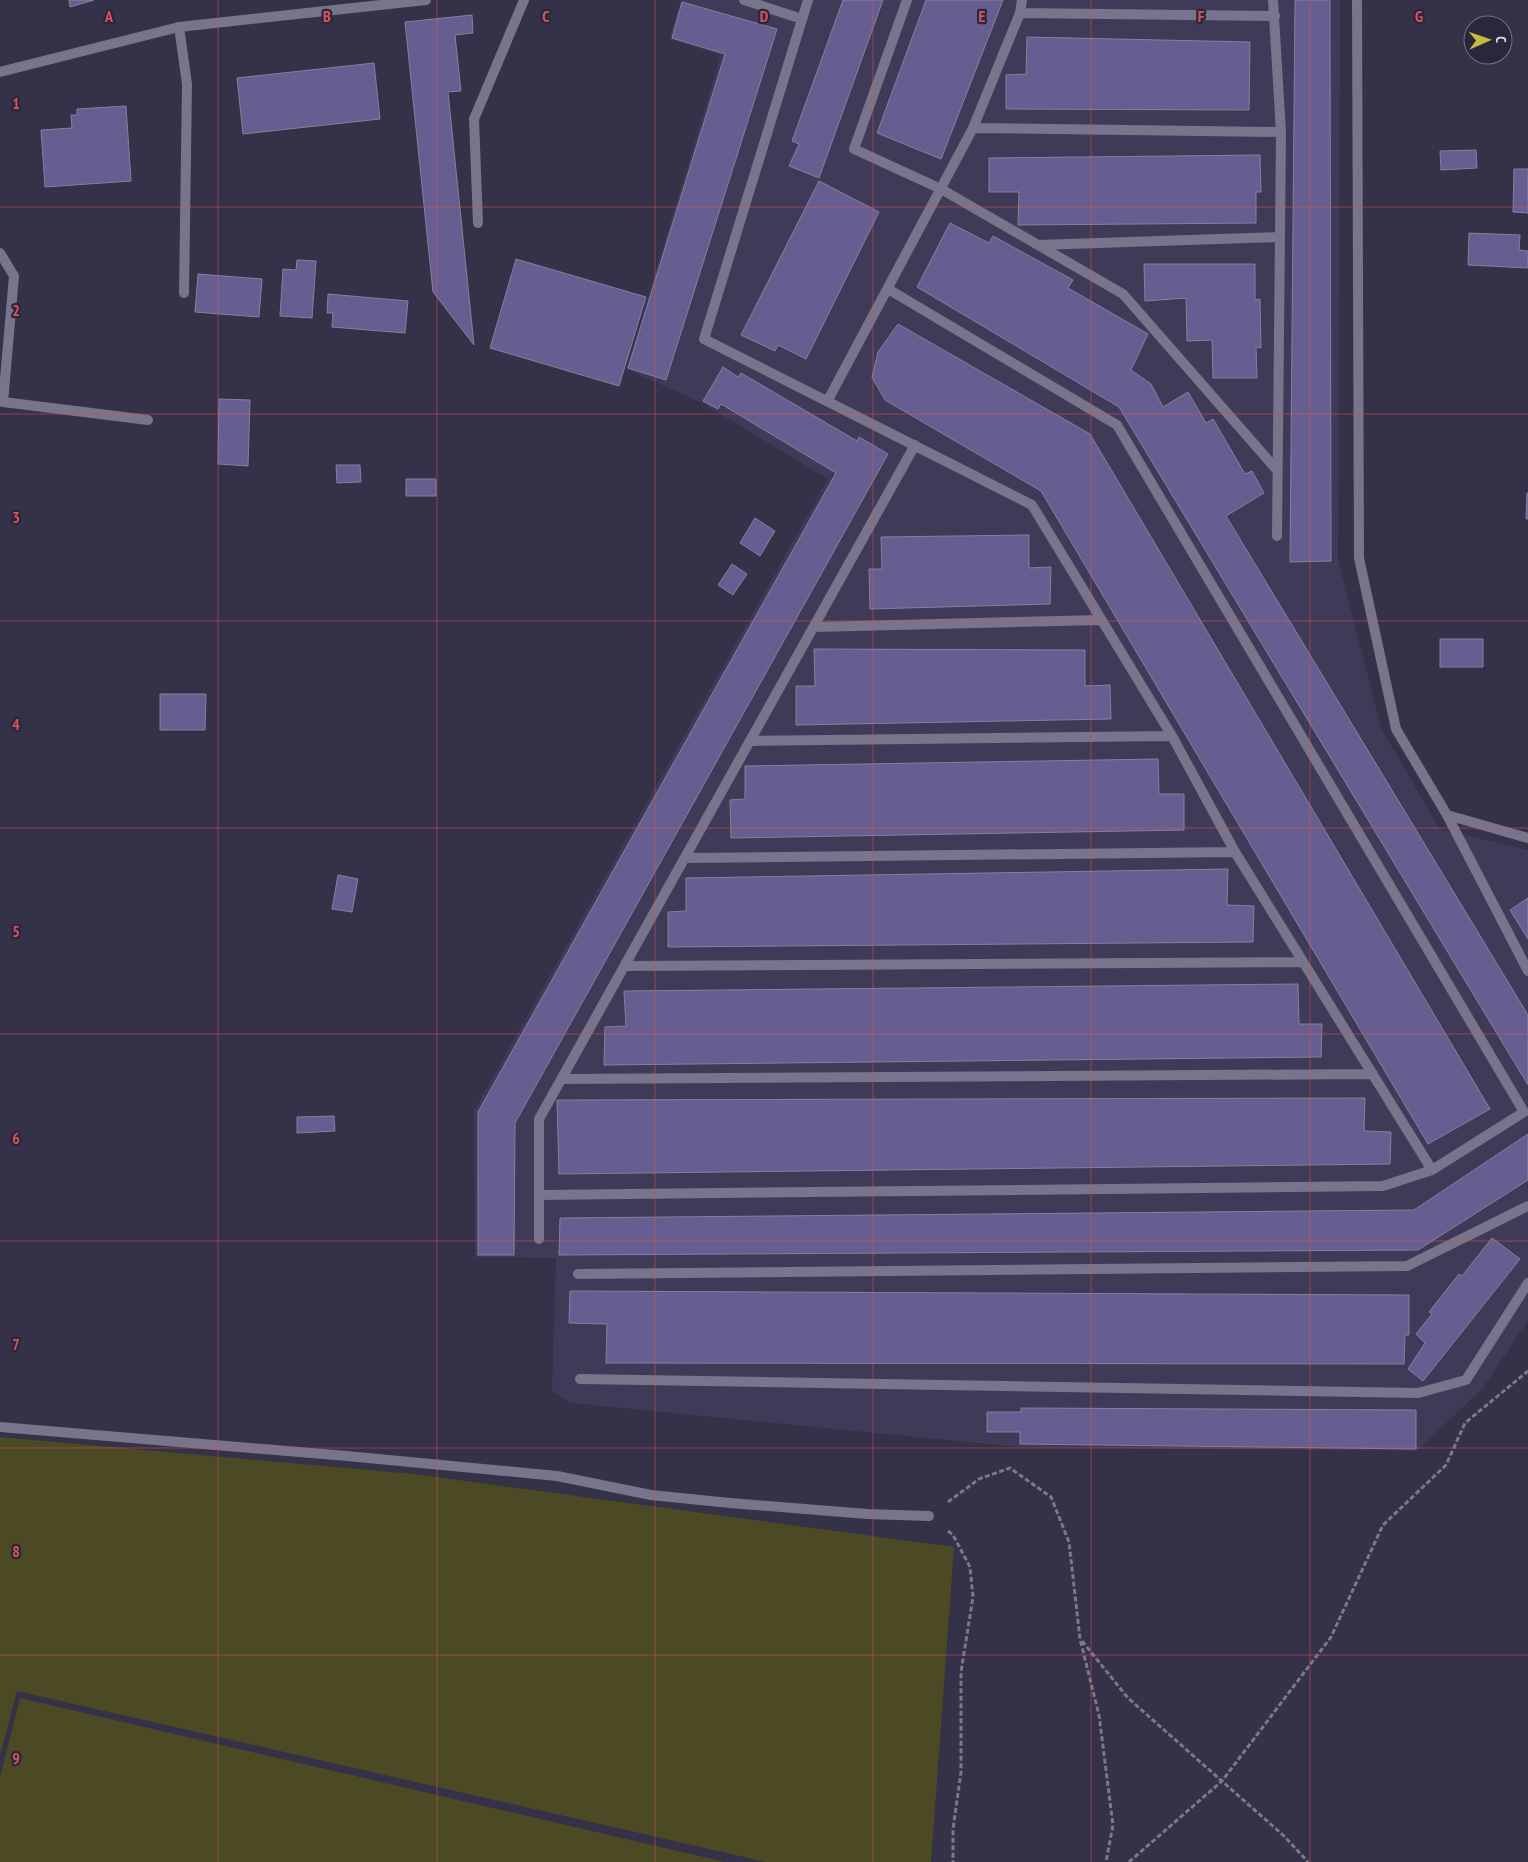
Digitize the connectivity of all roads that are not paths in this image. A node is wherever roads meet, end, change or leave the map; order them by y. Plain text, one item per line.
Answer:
1 (426, 0) edge
2 (524, 0) edge
3 (744, 0) edge
4 (808, 0) edge
5 (907, 0) edge
6 (1022, 0) edge
7 (1273, 0) edge
8 (1357, 0) edge
9 (1020, 14) junction
10 (1275, 16) junction
11 (802, 19) junction
12 (179, 27) junction
13 (0, 72) edge
14 (973, 128) junction
15 (1281, 132) junction
16 (941, 189) junction
17 (478, 223) dead end
18 (1280, 237) junction
19 (1037, 245) junction
20 (0, 253) edge
21 (888, 289) junction
22 (184, 293) dead end
23 (828, 400) junction
24 (148, 420) dead end
25 (915, 445) junction
26 (1277, 470) junction
27 (1277, 536) dead end
28 (1102, 620) junction
29 (814, 626) junction
30 (1172, 736) junction
31 (750, 741) junction
32 (1447, 815) junction
33 (1528, 838) edge
34 (1235, 852) junction
35 (686, 858) junction
36 (1303, 962) junction
37 (625, 966) junction
38 (1528, 971) edge
39 (1373, 1074) junction
40 (561, 1080) junction
41 (1432, 1170) junction
42 (539, 1195) junction
43 (1528, 1206) edge
44 (539, 1239) dead end
45 (578, 1274) dead end
46 (1528, 1283) edge
47 (580, 1379) dead end
48 (0, 1427) edge
49 (929, 1516) road end

1 - 12 street
2 - 17 street
3 - 11 street
4 - 11 street
5 - 16 street
6 - 9 street
7 - 10 street
8 - 32 street
9 - 10 street
9 - 14 street
10 - 15 street
11 - 23 street
12 - 13 street
12 - 22 street
14 - 15 street
14 - 16 street
15 - 18 street
16 - 19 street
16 - 21 street
18 - 19 street
18 - 26 street
19 - 26 street
20 - 24 street
21 - 23 street
21 - 41 street
23 - 25 street
25 - 28 street
25 - 29 street
26 - 27 street
28 - 29 street
28 - 30 street
29 - 31 street
30 - 31 street
30 - 34 street
31 - 35 street
32 - 33 street
32 - 38 street
34 - 35 street
34 - 36 street
35 - 37 street
36 - 37 street
36 - 39 street
37 - 40 street
39 - 40 street
39 - 41 street
40 - 42 street
41 - 42 street
42 - 44 street
43 - 45 street
46 - 47 street
48 - 49 street

